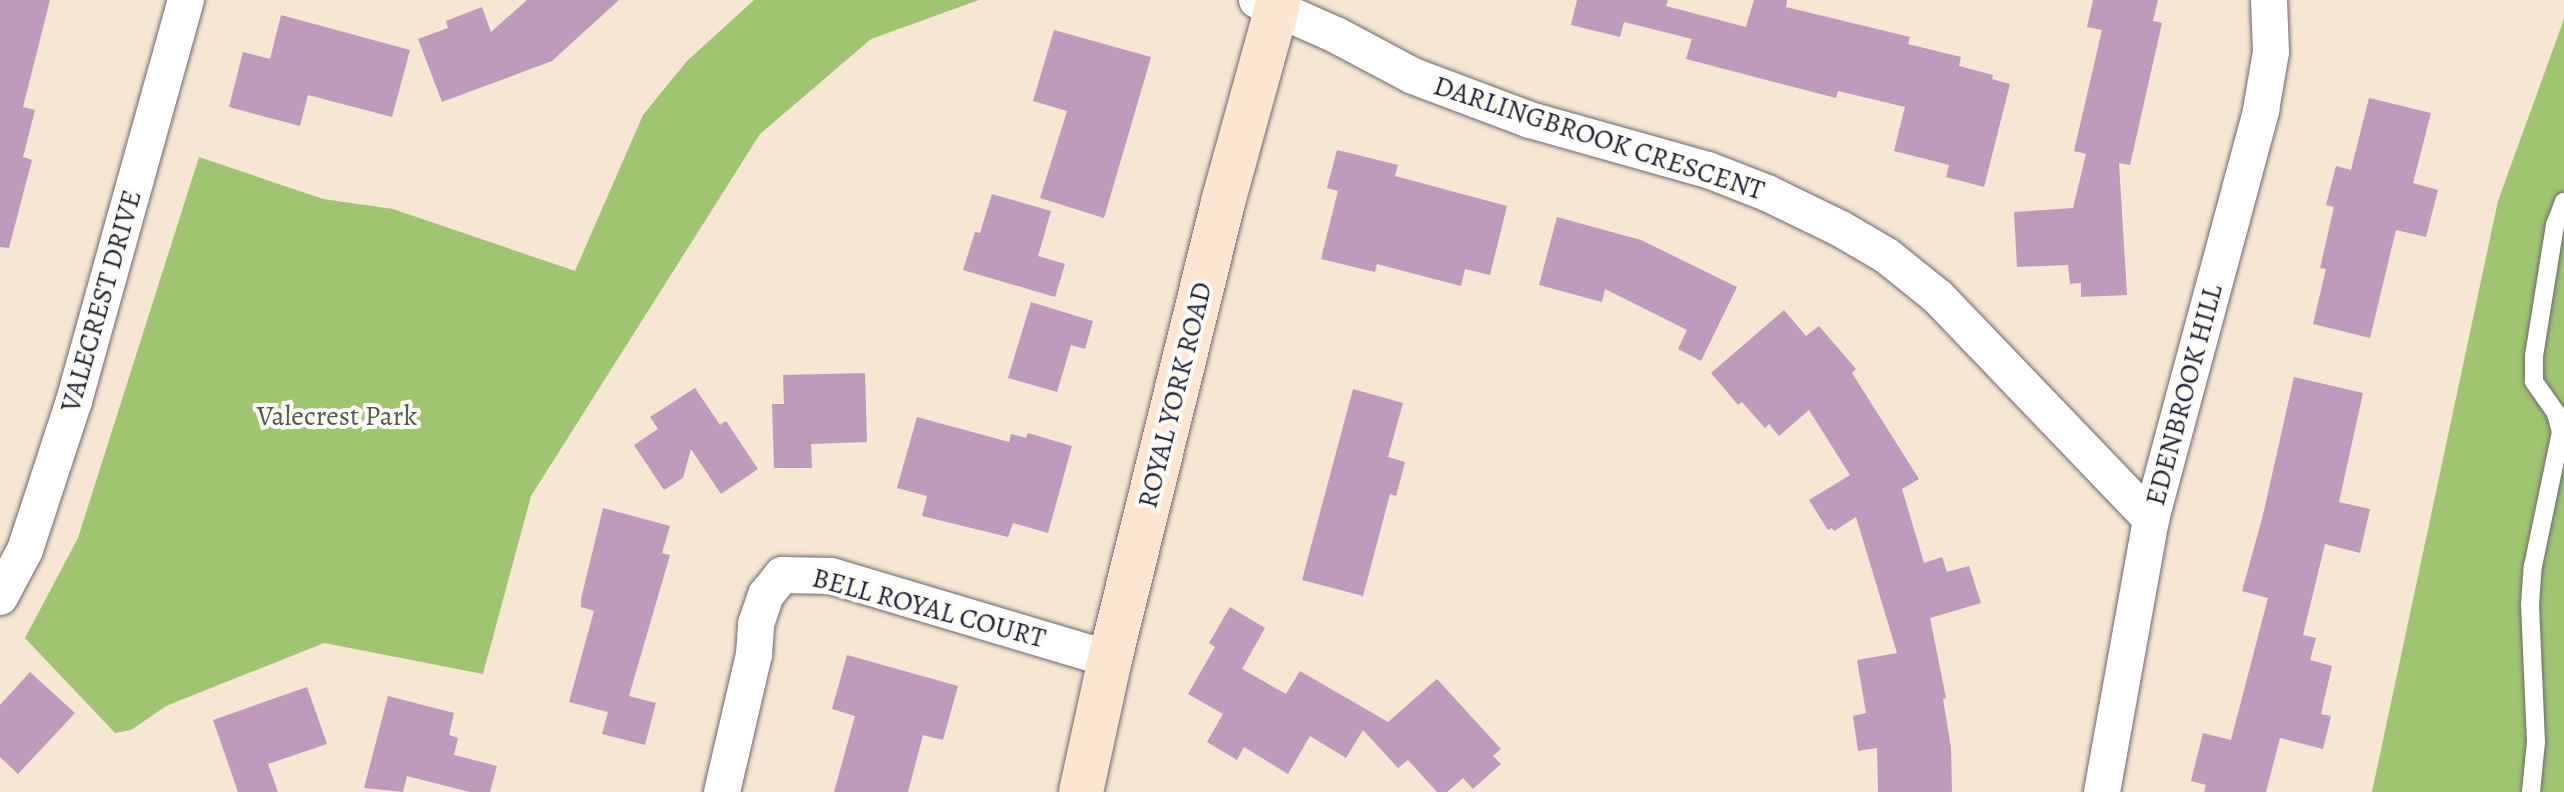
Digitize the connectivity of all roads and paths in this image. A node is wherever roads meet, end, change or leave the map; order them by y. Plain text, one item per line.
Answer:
1 (186, 0) edge
2 (2269, 0) edge
3 (1271, 2) edge
4 (2564, 202) edge
5 (2151, 519) junction
6 (0, 597) edge
7 (1110, 659) junction
8 (722, 792) edge
9 (1081, 792) edge
10 (2102, 792) edge
11 (2531, 792) edge

1 - 6 street, VALECREST DRIVE
2 - 5 street, EDENBROOK HILL
3 - 5 street, DARLINGBROOK CRESCENT
3 - 7 main road, ROYAL YORK ROAD
4 - 11 lane
5 - 10 street, EDENBROOK HILL
7 - 8 street, BELL ROYAL COURT
7 - 9 main road, ROYAL YORK ROAD

